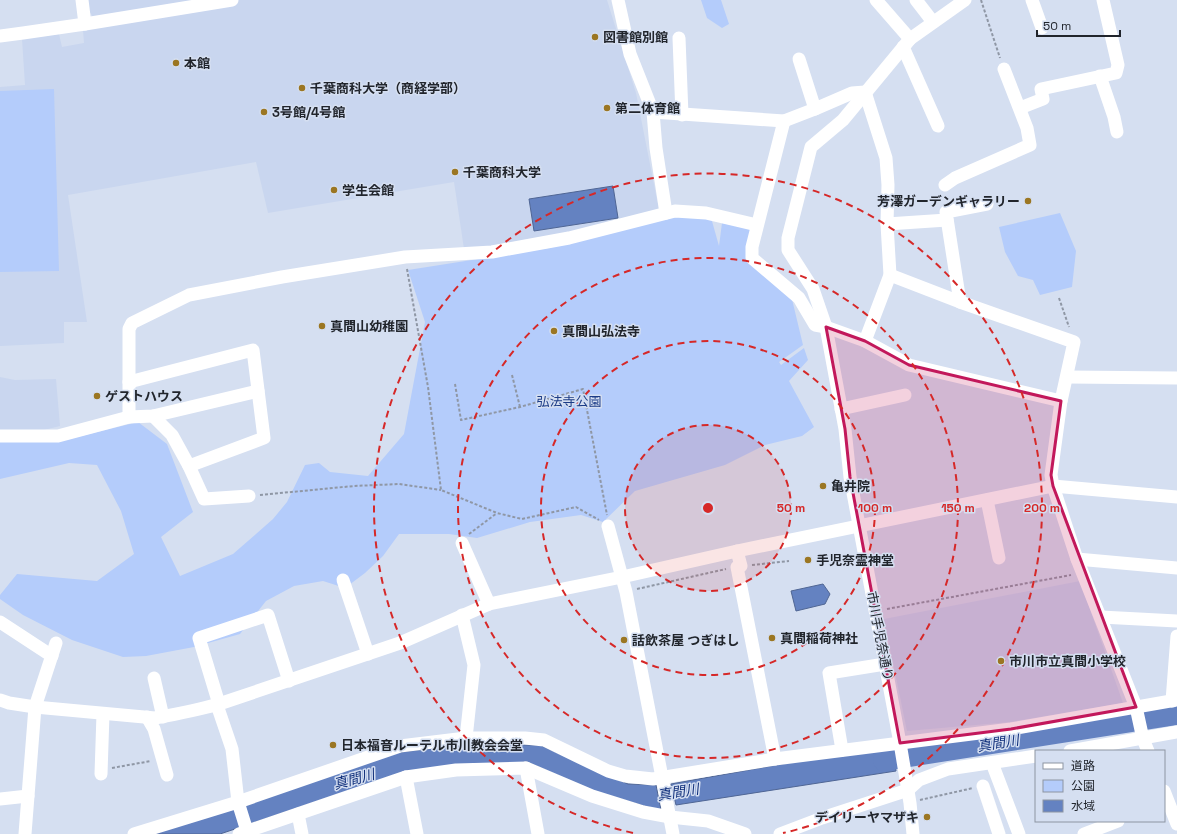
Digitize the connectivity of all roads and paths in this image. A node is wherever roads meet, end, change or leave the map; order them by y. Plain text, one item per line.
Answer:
1 (82, 0) edge
2 (232, 0) edge
3 (618, 0) edge
4 (876, 0) edge
5 (916, 0) edge
6 (965, 0) edge
7 (981, 0) edge
8 (1032, 0) edge
9 (1103, 0) edge
10 (933, 22) junction
11 (85, 24) junction
12 (1042, 28) dead end
13 (0, 36) edge
14 (679, 38) dead end
15 (906, 43) junction
16 (799, 59) dead end
17 (1004, 69) joint
18 (1100, 76) junction
19 (865, 92) junction
20 (1020, 108) junction
21 (815, 109) junction
22 (653, 112) junction
23 (682, 114) junction
24 (784, 121) junction
25 (938, 126) dead end
26 (1116, 132) dead end
27 (945, 185) dead end
28 (987, 204) dead end
29 (666, 213) junction
30 (947, 220) junction
31 (887, 224) junction
32 (757, 225) junction
33 (405, 256) junction
34 (890, 275) junction
35 (1059, 298) dead end
36 (960, 302) junction
37 (826, 327) junction
38 (865, 341) junction
39 (1074, 342) junction
40 (1175, 374) edge
41 (512, 375) dead end
42 (1067, 377) junction
43 (129, 382) junction
44 (455, 384) dead end
45 (258, 391) junction
46 (905, 395) dead end
47 (1061, 401) junction
48 (520, 407) junction
49 (841, 409) junction
50 (129, 416) junction
51 (153, 416) junction
52 (0, 436) edge
53 (190, 466) junction
54 (1053, 486) junction
55 (441, 490) junction
56 (249, 496) joint
57 (1177, 497) edge
58 (987, 500) junction
59 (497, 512) junction
60 (860, 525) junction
61 (608, 526) junction
62 (462, 543) joint
63 (737, 551) junction
64 (999, 558) dead end
65 (1077, 558) junction
66 (789, 561) dead end
67 (739, 566) junction
68 (1177, 568) edge
69 (1083, 572) junction
70 (622, 577) junction
71 (343, 580) dead end
72 (626, 592) junction
73 (489, 604) junction
74 (876, 611) junction
75 (462, 615) junction
76 (1101, 617) junction
77 (1177, 621) edge
78 (0, 622) edge
79 (1177, 636) edge
80 (56, 643) dead end
81 (368, 654) junction
82 (52, 656) junction
83 (886, 664) junction
84 (154, 678) dead end
85 (289, 681) junction
86 (0, 700) edge
87 (1174, 700) edge
88 (218, 704) junction
89 (1136, 707) junction
90 (35, 708) junction
91 (103, 714) junction
92 (147, 717) junction
93 (163, 717) junction
94 (1177, 732) edge
95 (466, 738) junction
96 (901, 745) junction
97 (1146, 745) edge
98 (842, 750) junction
99 (1083, 750) edge
100 (1035, 756) edge
101 (162, 758) junction
102 (776, 758) junction
103 (992, 763) junction
104 (526, 768) junction
105 (102, 772) joint
106 (167, 775) dead end
107 (406, 777) junction
108 (662, 778) junction
109 (983, 786) joint
110 (28, 796) junction
111 (908, 796) junction
112 (0, 799) edge
113 (1168, 799) edge
114 (238, 802) junction
115 (298, 814) junction
116 (670, 817) junction
117 (1115, 822) edge
118 (1177, 824) edge
119 (243, 833) edge
120 (25, 834) edge
121 (134, 834) edge
122 (302, 834) edge
123 (417, 834) edge
124 (538, 834) edge
125 (673, 834) edge
126 (745, 834) edge
127 (780, 834) edge
128 (913, 834) edge
129 (999, 834) edge
130 (1019, 834) edge
131 (1084, 834) edge

1 - 11 street
2 - 11 street
3 - 22 street
4 - 15 street
5 - 10 street
6 - 10 street, 市川手児奈通り
7 - 17 path
8 - 12 street
9 - 18 street
10 - 15 street, 市川手児奈通り
11 - 13 street
14 - 23 street
15 - 19 street, 市川手児奈通り
15 - 25 street
16 - 21 street
17 - 20 street
18 - 20 street
18 - 26 street
19 - 21 street
19 - 31 street
19 - 37 street, 市川手児奈通り
20 - 27 street
21 - 24 street
22 - 23 street
22 - 29 street
23 - 24 street
24 - 32 street
28 - 30 street
29 - 32 street
29 - 33 street
30 - 31 street
30 - 36 street
31 - 34 street
32 - 37 street
33 - 43 street
33 - 55 path
34 - 36 street
34 - 38 street
35 - 39 path
36 - 39 street
37 - 38 street
37 - 49 street, 市川手児奈通り
38 - 47 street
39 - 42 street
40 - 42 street
41 - 48 path
42 - 47 street
43 - 45 street
43 - 50 street
44 - 48 path
45 - 51 street
45 - 53 street
46 - 49 street
47 - 54 street
48 - 61 path
49 - 60 street, 市川手児奈通り
50 - 51 street
50 - 52 street
51 - 53 street
53 - 56 street
54 - 57 street
54 - 58 street
54 - 65 street
55 - 56 path
55 - 59 path
58 - 60 street
58 - 64 street
59 - 61 path
59 - 62 path
60 - 63 street
60 - 74 street, 市川手児奈通り
61 - 70 street
62 - 73 street
63 - 67 street
63 - 70 street
65 - 68 street
65 - 69 street
66 - 67 path
67 - 72 path
67 - 102 street
69 - 74 path
69 - 76 street
70 - 72 street
70 - 73 street
71 - 81 street
72 - 108 street
73 - 75 street
74 - 83 street, 市川手児奈通り
75 - 81 street
75 - 95 street
76 - 77 street
76 - 89 street
78 - 82 street
79 - 87 street
80 - 82 street
81 - 85 street
82 - 90 street
83 - 96 street, 市川手児奈通り
83 - 98 street
84 - 93 street
85 - 88 street
85 - 88 street
86 - 90 street
87 - 89 street
88 - 93 street
88 - 114 street
89 - 96 street
89 - 97 street
90 - 91 street
90 - 110 street
91 - 92 street
91 - 105 street
92 - 93 street
92 - 101 street
94 - 97 street
95 - 108 street
95 - 114 street
96 - 98 street
96 - 111 street, 市川手児奈通り
97 - 99 street
98 - 102 street
100 - 103 street
101 - 105 path
101 - 106 street
102 - 108 street
103 - 111 street
103 - 130 street
104 - 107 street
104 - 116 street
104 - 124 street
107 - 115 street
107 - 123 street
108 - 116 street
109 - 111 path
109 - 129 street
110 - 112 street
110 - 120 street
111 - 127 street
111 - 128 street
113 - 118 street
114 - 119 street
114 - 121 street
115 - 119 street
115 - 122 street
116 - 125 street
116 - 126 street
117 - 131 street

